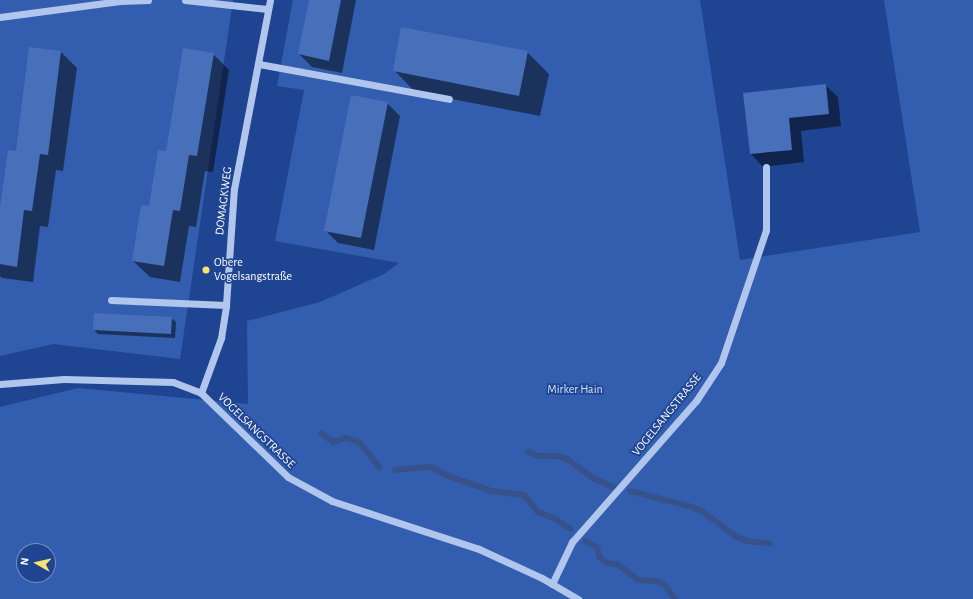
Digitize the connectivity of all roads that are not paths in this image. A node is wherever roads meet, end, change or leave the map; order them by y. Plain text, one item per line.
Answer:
1 (148, 0) edge
2 (185, 0) edge
3 (270, 0) edge
4 (268, 9) junction
5 (0, 16) edge
6 (259, 64) junction
7 (449, 99) dead end
8 (766, 167) dead end
9 (111, 300) dead end
10 (226, 306) junction
11 (0, 384) edge
12 (201, 393) junction
13 (552, 584) junction
14 (578, 599) edge

1 - 5 street
2 - 4 street
3 - 4 street, DOMAGKWEG
4 - 6 street, DOMAGKWEG
6 - 7 street
6 - 10 street, DOMAGKWEG
8 - 13 street, VOGELSANGSTRASSE
9 - 10 street
10 - 12 street, DOMAGKWEG
11 - 12 street, VOGELSANGSTRASSE
12 - 13 street, VOGELSANGSTRASSE
13 - 14 street, VOGELSANGSTRASSE

